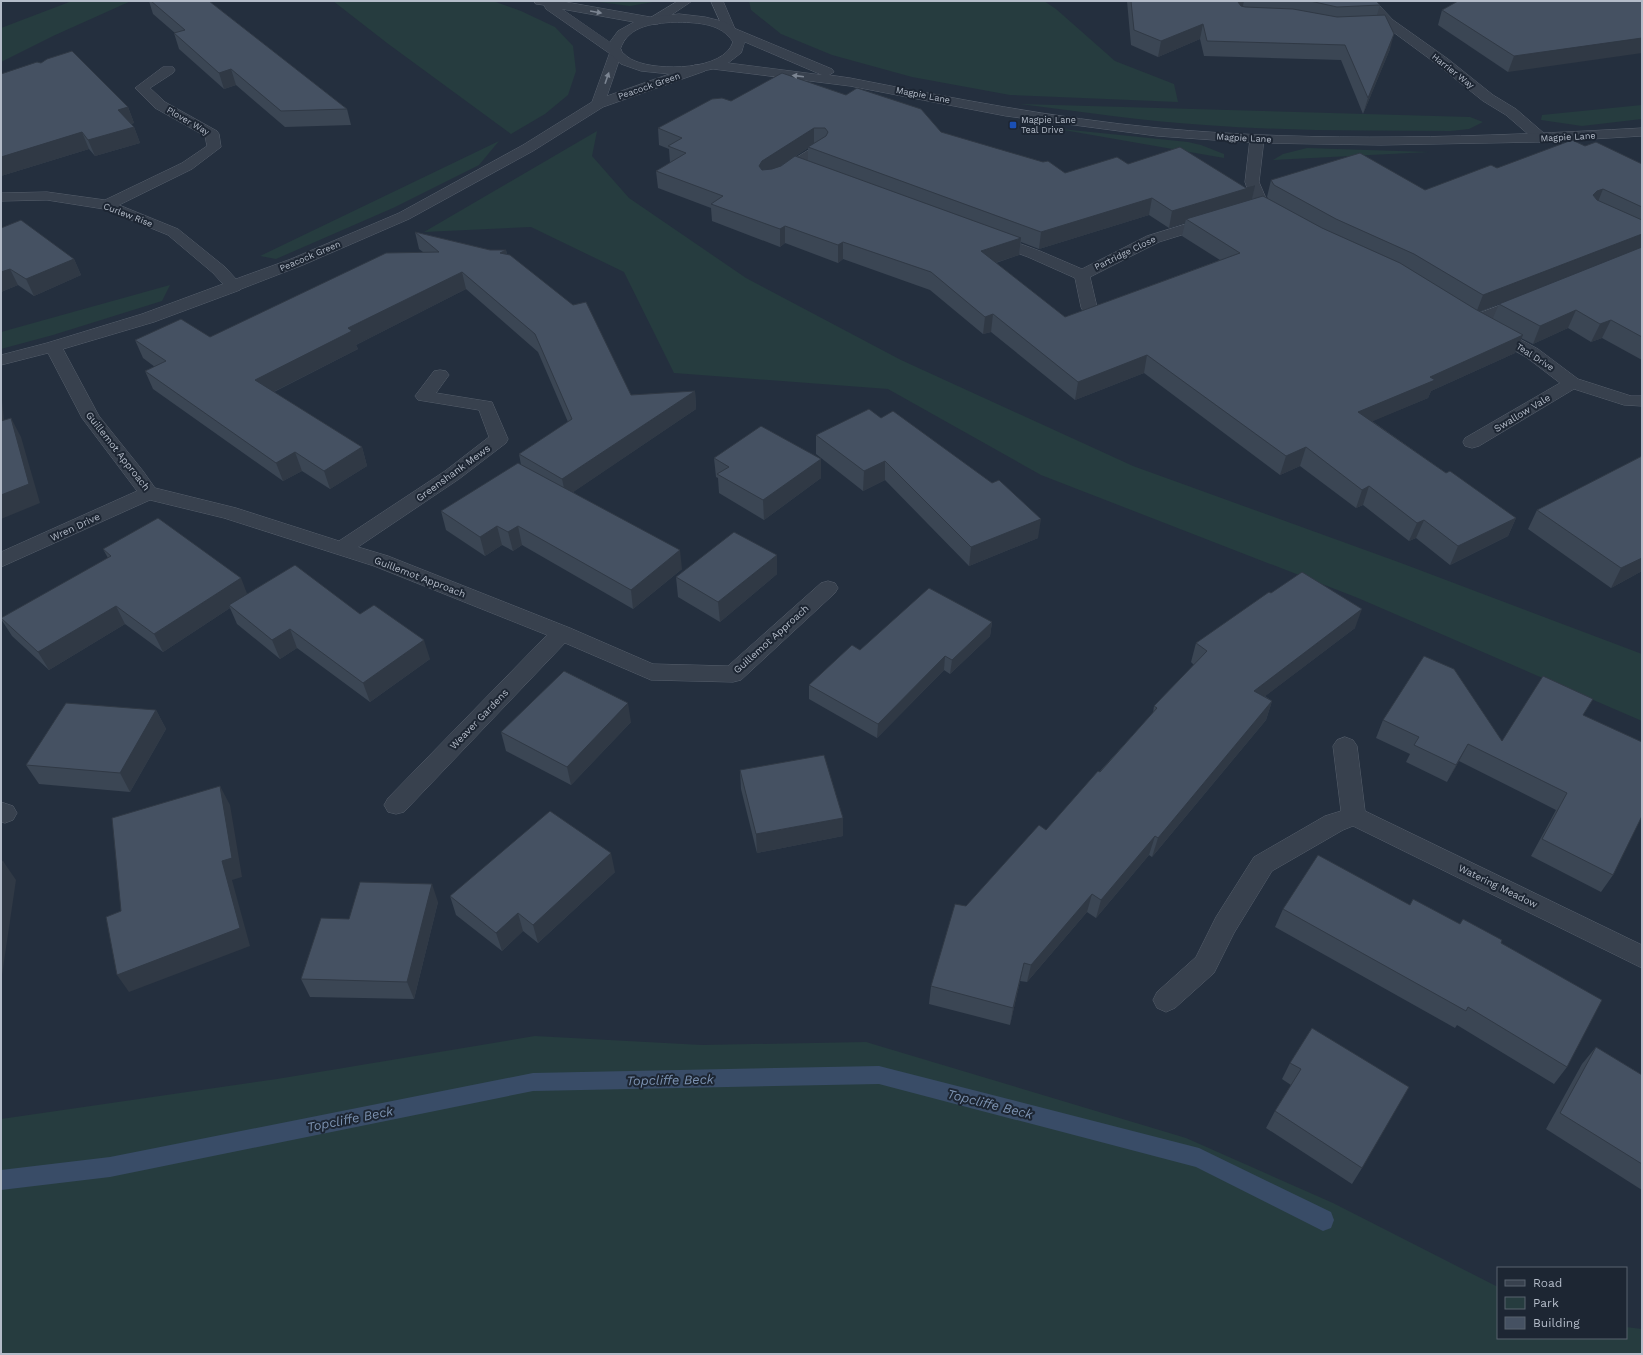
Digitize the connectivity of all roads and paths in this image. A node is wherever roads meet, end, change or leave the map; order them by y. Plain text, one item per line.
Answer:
1 (686, 1) edge
2 (717, 1) edge
3 (1368, 1) edge
4 (542, 2) edge
5 (652, 21) junction
6 (1389, 23) junction
7 (1374, 25) edge
8 (732, 31) junction
9 (615, 51) junction
10 (706, 67) junction
11 (168, 70) dead end
12 (850, 82) junction
13 (598, 104) junction
14 (1642, 132) edge
15 (1541, 138) junction
16 (1257, 140) junction
17 (820, 149) edge
18 (823, 176) edge
19 (1, 197) edge
20 (107, 205) junction
21 (1225, 217) edge
22 (1292, 223) edge
23 (983, 235) edge
24 (1082, 275) junction
25 (234, 286) junction
26 (1533, 298) edge
27 (1089, 307) edge
28 (53, 347) junction
29 (1, 360) edge
30 (440, 374) dead end
31 (1572, 383) junction
32 (1642, 400) edge
33 (1472, 442) dead end
34 (148, 493) junction
35 (342, 548) junction
36 (1, 560) edge
37 (828, 588) dead end
38 (562, 633) junction
39 (1345, 746) dead end
40 (396, 805) dead end
41 (1354, 816) junction
42 (1642, 957) edge
43 (1166, 1000) dead end

1 - 5 street
2 - 8 street
3 - 6 street, Harrier Way
4 -> 5 street
4 - 9 street
5 - 8 street, Magpie Lane
5 - 9 street, Peacock Green
6 - 7 street
6 - 15 street, Harrier Way
8 - 10 street
8 - 12 street, Magpie Lane
9 - 10 street
13 -> 9 street, Peacock Green
12 -> 10 street, Magpie Lane
10 - 13 street, Peacock Green
11 - 20 street, Plover Way
12 - 16 street, Magpie Lane
13 - 25 street, Peacock Green
14 - 15 street, Magpie Lane
15 - 16 street, Magpie Lane
16 - 22 street
17 - 18 street
19 - 20 street, Curlew Rise
20 - 25 street, Curlew Rise
21 - 24 street, Partridge Close
23 - 24 street, Partridge Close
24 - 27 street, Partridge Close
25 - 28 street, Peacock Green
26 - 31 street, Teal Drive
28 - 29 street, Peacock Green
28 - 34 street, Guillemot Approach
30 - 35 street, Greenshank Mews
31 - 32 street, Teal Drive
31 - 33 street, Swallow Vale
34 - 35 street, Guillemot Approach
34 - 36 street, Wren Drive
35 - 38 street, Guillemot Approach
37 - 38 street, Guillemot Approach
38 - 40 street, Weaver Gardens
39 - 41 street
41 - 42 street, Watering Meadow
41 - 43 street

